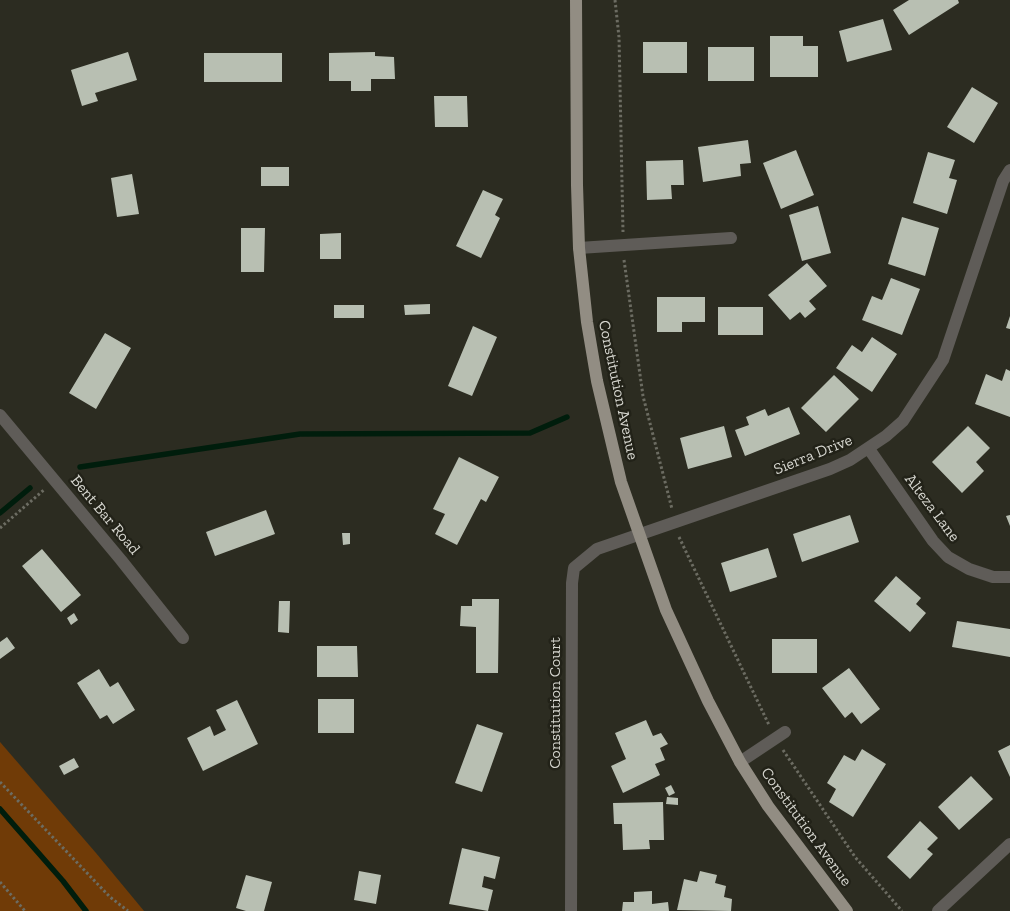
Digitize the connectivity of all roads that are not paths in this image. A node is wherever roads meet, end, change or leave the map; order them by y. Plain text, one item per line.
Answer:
1 (576, 0) edge
2 (1010, 170) edge
3 (730, 238) dead end
4 (579, 248) junction
5 (0, 415) edge
6 (869, 448) junction
7 (639, 536) junction
8 (1010, 578) edge
9 (183, 638) dead end
10 (780, 736) road end
11 (740, 762) junction
12 (1010, 844) edge
13 (571, 911) edge
14 (847, 911) edge
15 (938, 911) edge

1 - 4 main road, Constitution Avenue
2 - 6 street, Sierra Drive
3 - 4 street
4 - 7 main road, Constitution Avenue
5 - 9 street, Bent Bar Road
6 - 7 street, Sierra Drive
6 - 8 street, Alteza Lane
7 - 11 main road, Constitution Avenue
7 - 13 street, Constitution Court
10 - 11 street, Constitution Avenue
11 - 14 main road, Constitution Avenue
12 - 15 street

